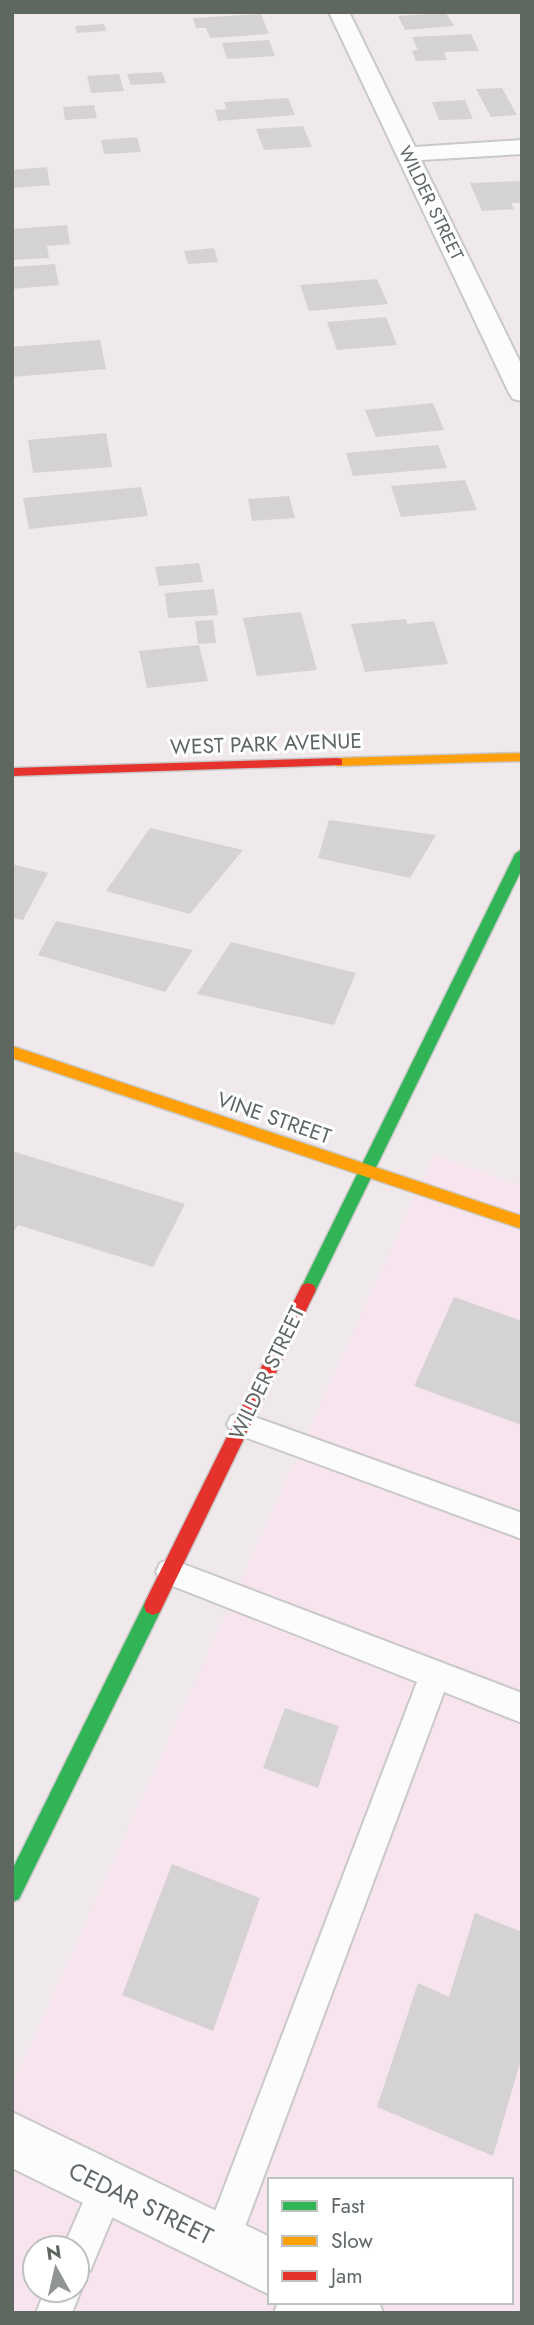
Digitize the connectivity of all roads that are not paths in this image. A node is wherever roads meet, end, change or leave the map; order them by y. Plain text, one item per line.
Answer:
1 (339, 12) edge
2 (522, 147) edge
3 (407, 154) junction
4 (522, 393) edge
5 (522, 757) edge
6 (12, 772) edge
7 (522, 855) edge
8 (12, 1052) edge
9 (366, 1171) junction
10 (522, 1223) edge
11 (241, 1424) junction
12 (522, 1526) edge
13 (170, 1572) junction
14 (435, 1675) junction
15 (522, 1708) edge
16 (12, 1892) edge
17 (12, 2139) edge
18 (107, 2187) junction
19 (87, 2234) edge
20 (220, 2243) junction
21 (268, 2266) edge
22 (339, 2304) edge
23 (355, 2313) edge

1 - 3 street, WILDER STREET
2 - 3 street
3 - 4 street, WILDER STREET
5 - 6 street, WEST PARK AVENUE
7 - 9 street, WILDER STREET
8 - 9 street, VINE STREET
9 - 10 street, VINE STREET
9 - 11 street, WILDER STREET
11 - 12 lane
11 - 13 street, WILDER STREET
13 - 14 lane
13 - 16 street, WILDER STREET
14 - 15 lane
14 - 20 lane
17 - 18 street, CEDAR STREET
18 - 19 lane
18 - 20 street, CEDAR STREET
20 - 21 street, CEDAR STREET
22 - 23 street

